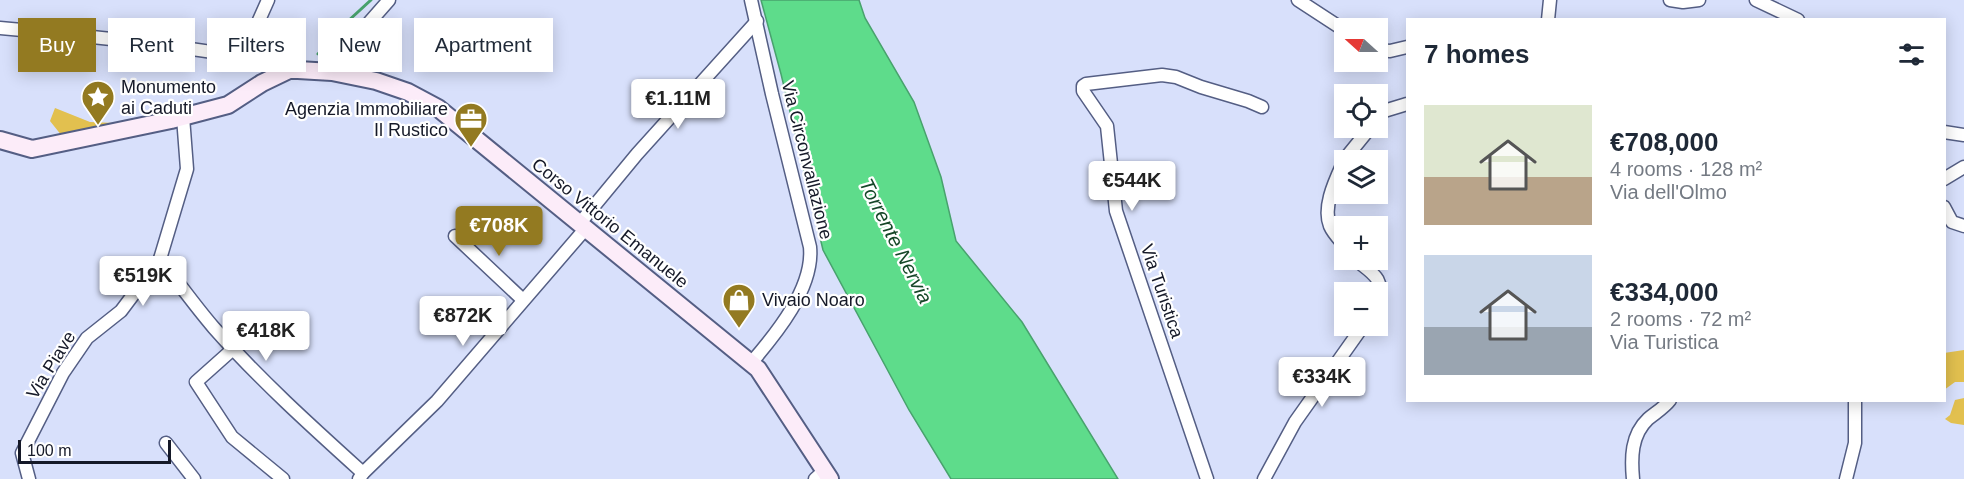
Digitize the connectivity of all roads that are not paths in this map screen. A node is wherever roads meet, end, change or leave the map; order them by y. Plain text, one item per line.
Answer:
1 (268, 0) edge
2 (389, 0) edge
3 (751, 0) edge
4 (1298, 0) edge
5 (1550, 0) edge
6 (1671, 0) edge
7 (1699, 0) edge
8 (1756, 0) edge
9 (260, 18) edge
10 (373, 18) edge
11 (1548, 18) edge
12 (1794, 18) edge
13 (757, 21) junction
14 (1334, 23) edge
15 (0, 28) edge
16 (1406, 47) edge
17 (1388, 51) edge
18 (207, 52) edge
19 (281, 72) edge
20 (332, 72) edge
21 (1406, 105) edge
22 (1262, 107) dead end
23 (1388, 110) edge
24 (183, 117) junction
25 (1946, 132) edge
26 (1964, 135) edge
27 (1362, 138) edge
28 (0, 140) edge
29 (1353, 150) edge
30 (1964, 167) edge
31 (1946, 178) edge
32 (1334, 185) edge
33 (1946, 211) edge
34 (583, 226) junction
35 (1964, 226) edge
36 (1334, 231) edge
37 (455, 236) dead end
38 (160, 259) junction
39 (1368, 270) edge
40 (1380, 282) edge
41 (523, 300) junction
42 (1356, 336) edge
43 (233, 349) junction
44 (751, 363) junction
45 (1668, 402) edge
46 (1855, 402) edge
47 (166, 443) dead end
48 (361, 476) edge
49 (822, 477) edge
50 (28, 479) edge
51 (194, 479) edge
52 (284, 479) edge
53 (1208, 479) edge
54 (1264, 479) edge
55 (1634, 479) edge
56 (1846, 479) edge

1 - 9 street
2 - 10 street
3 - 13 street, Via Circonvallazione
4 - 14 street
5 - 11 street
6 - 7 street
8 - 12 street
13 - 34 street
13 - 44 street, Via Circonvallazione
15 - 18 street
16 - 17 street
19 - 24 main road
20 - 34 main road, Corso Vittorio Emanuele
21 - 23 street
22 - 53 street, Via Turistica
24 - 28 main road
24 - 38 street, Via Piave
25 - 26 street
27 - 29 street
30 - 31 street
32 - 36 street
33 - 35 street
34 - 41 street
34 - 44 main road, Corso Vittorio Emanuele
37 - 41 street
38 - 43 street
38 - 50 street, Via Piave
39 - 40 street
41 - 48 street
42 - 54 street
43 - 48 street
43 - 52 street
44 - 49 main road, Corso Vittorio Emanuele
45 - 55 street
46 - 56 street
47 - 51 street

